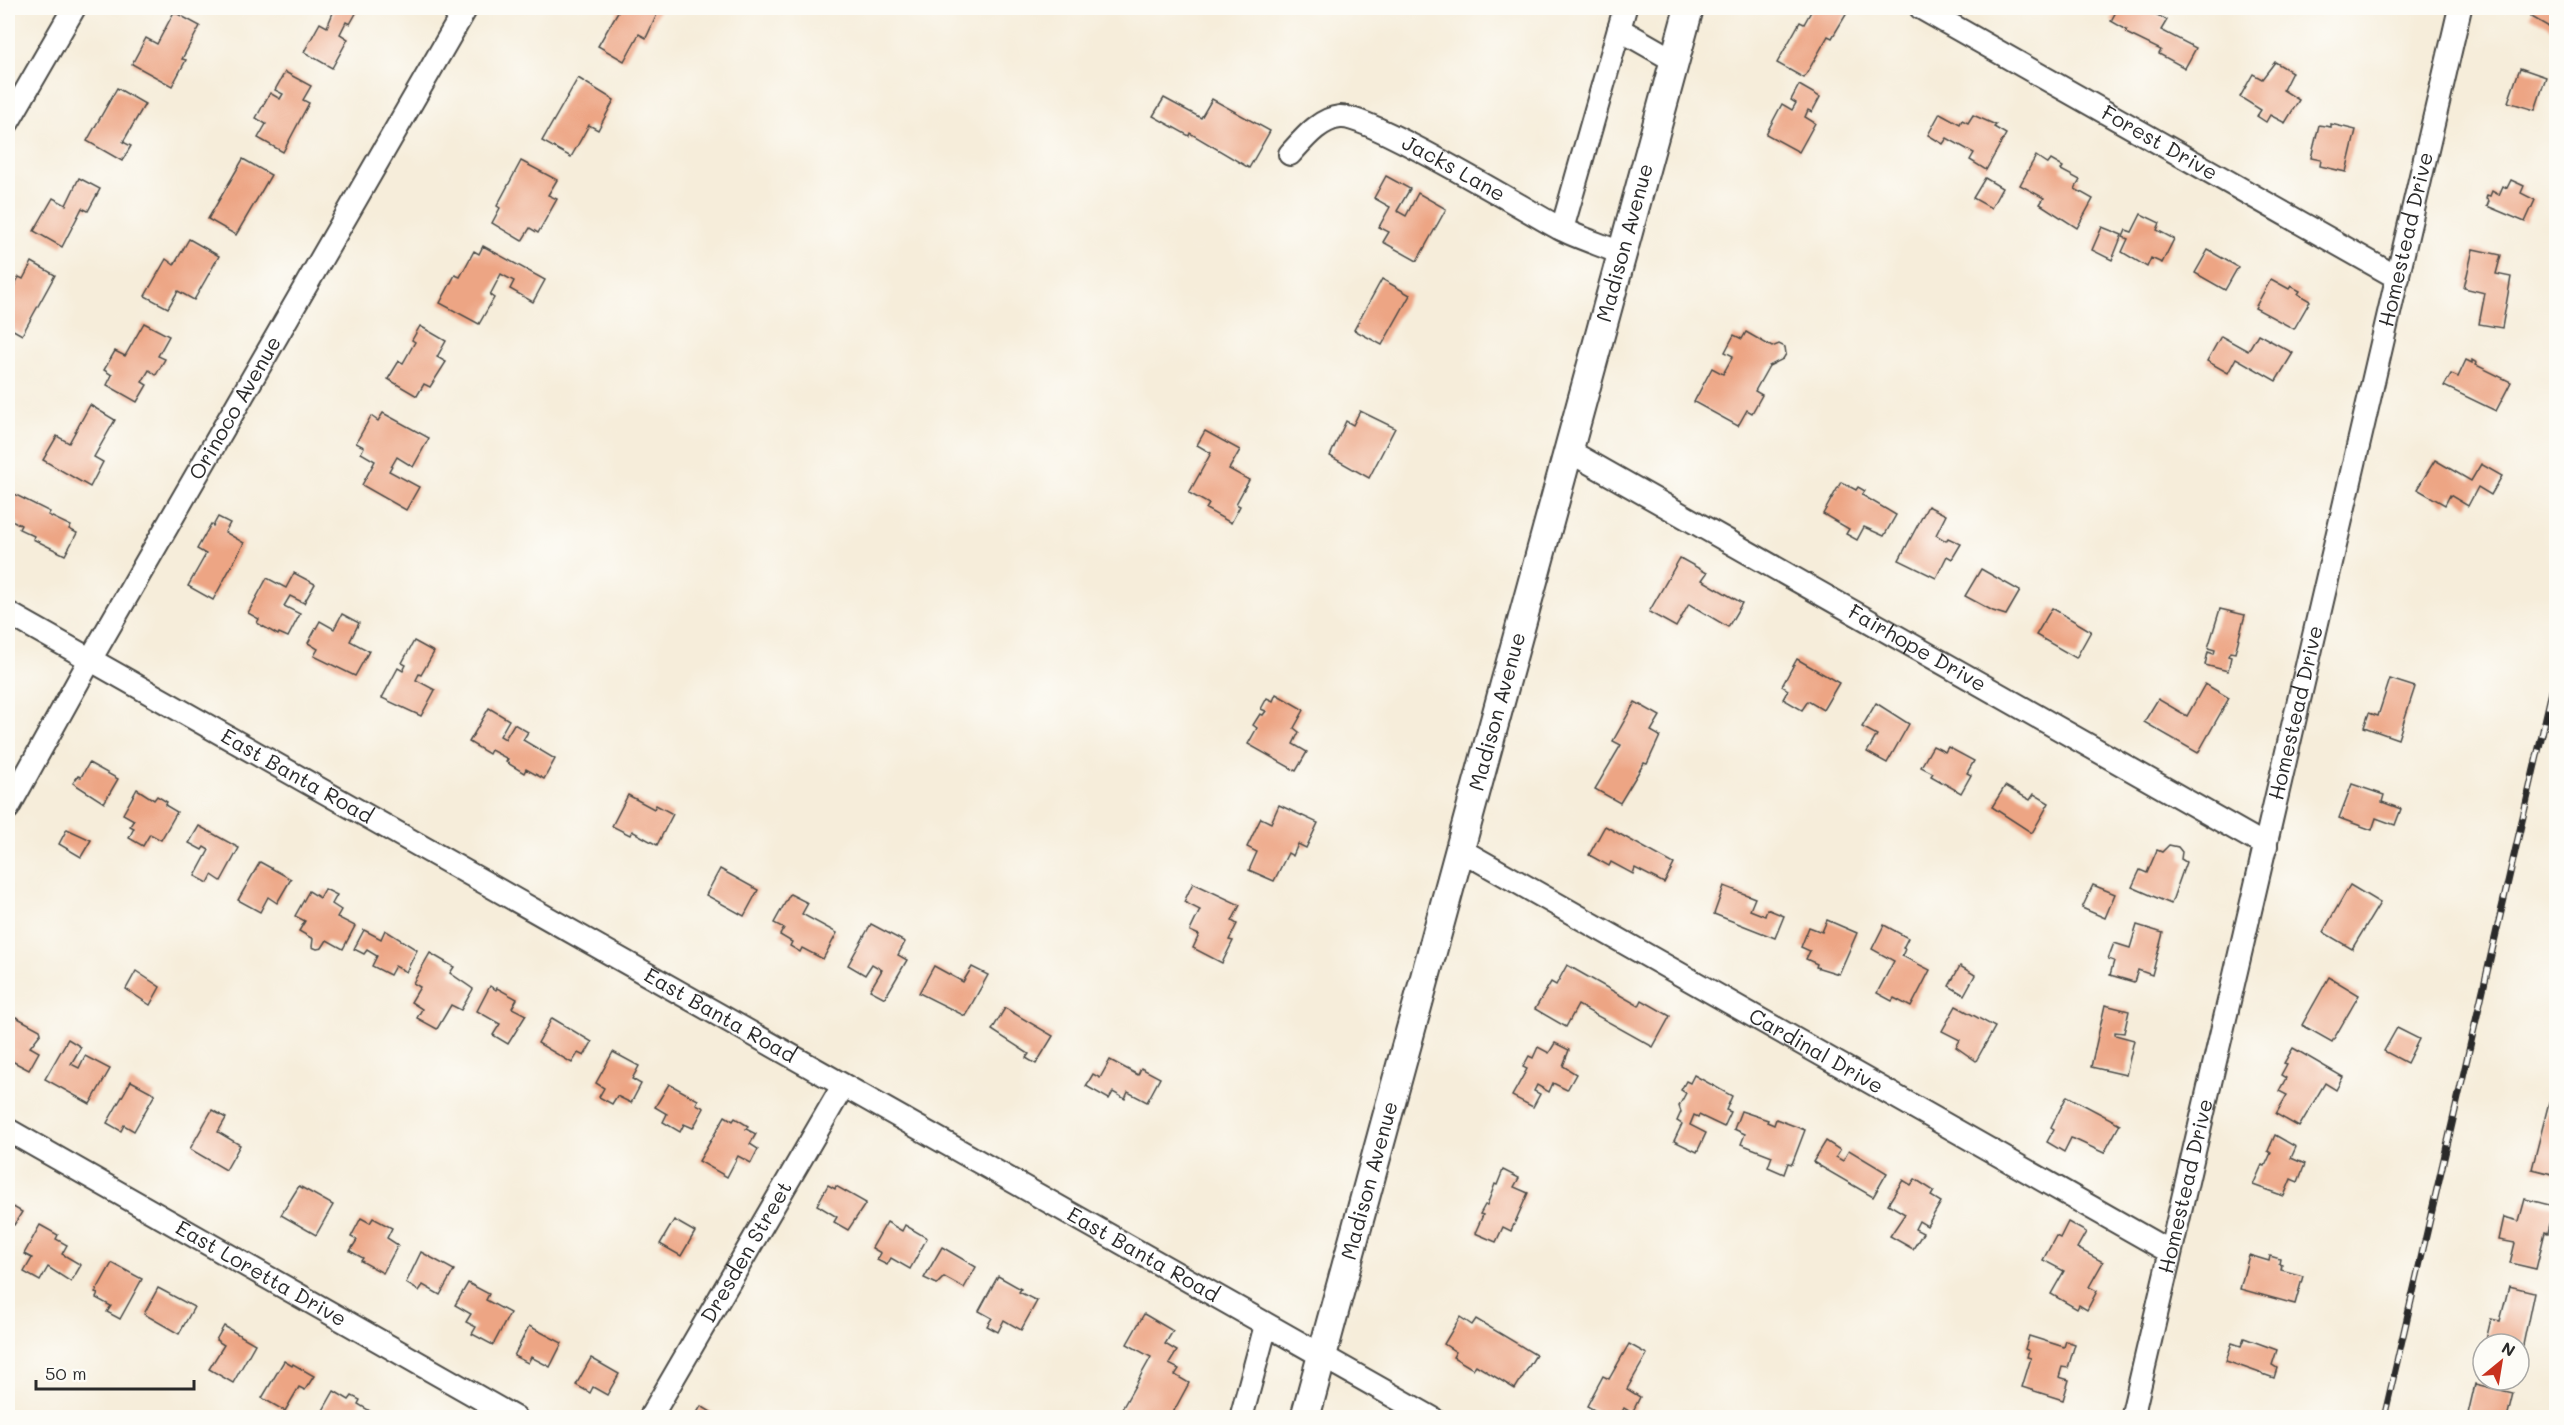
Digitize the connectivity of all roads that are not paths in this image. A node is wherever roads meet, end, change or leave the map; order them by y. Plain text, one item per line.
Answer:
1 (74, 8) edge
2 (466, 8) edge
3 (1625, 8) edge
4 (1689, 8) edge
5 (1921, 8) edge
6 (2460, 8) edge
7 (1619, 29) junction
8 (1675, 60) junction
9 (8, 122) edge
10 (1290, 154) dead end
11 (1562, 229) junction
12 (1623, 254) junction
13 (2398, 278) junction
14 (1569, 451) junction
15 (8, 613) edge
16 (90, 660) junction
17 (8, 808) edge
18 (2266, 846) junction
19 (1461, 850) junction
20 (843, 1086) junction
21 (8, 1130) edge
22 (2170, 1252) junction
23 (1266, 1325) junction
24 (1323, 1356) junction
25 (515, 1418) edge
26 (650, 1418) edge
27 (1241, 1418) edge
28 (1305, 1418) edge
29 (1432, 1418) edge
30 (2132, 1418) edge

1 - 9 street
2 - 16 street, Orinoco Avenue
3 - 7 street
4 - 8 main road, Madison Avenue
5 - 13 street, Forest Drive
6 - 13 street, Homestead Drive
7 - 8 street
7 - 11 street
8 - 12 main road, Madison Avenue
10 - 11 street, Jacks Lane
11 - 12 street, Jacks Lane
12 - 14 main road, Madison Avenue
13 - 18 street, Homestead Drive
14 - 18 street, Fairhope Drive
14 - 19 main road, Madison Avenue
15 - 16 street, East Banta Road
16 - 17 street, Orinoco Avenue
16 - 20 street, East Banta Road
18 - 22 street, Homestead Drive
19 - 22 street, Cardinal Drive
19 - 24 main road, Madison Avenue
20 - 23 street, East Banta Road
20 - 26 street, Dresden Street
21 - 25 street, East Loretta Drive
22 - 30 street, Homestead Drive
23 - 24 street, East Banta Road
23 - 27 street
24 - 28 main road, Madison Avenue
24 - 29 street, East Banta Road

